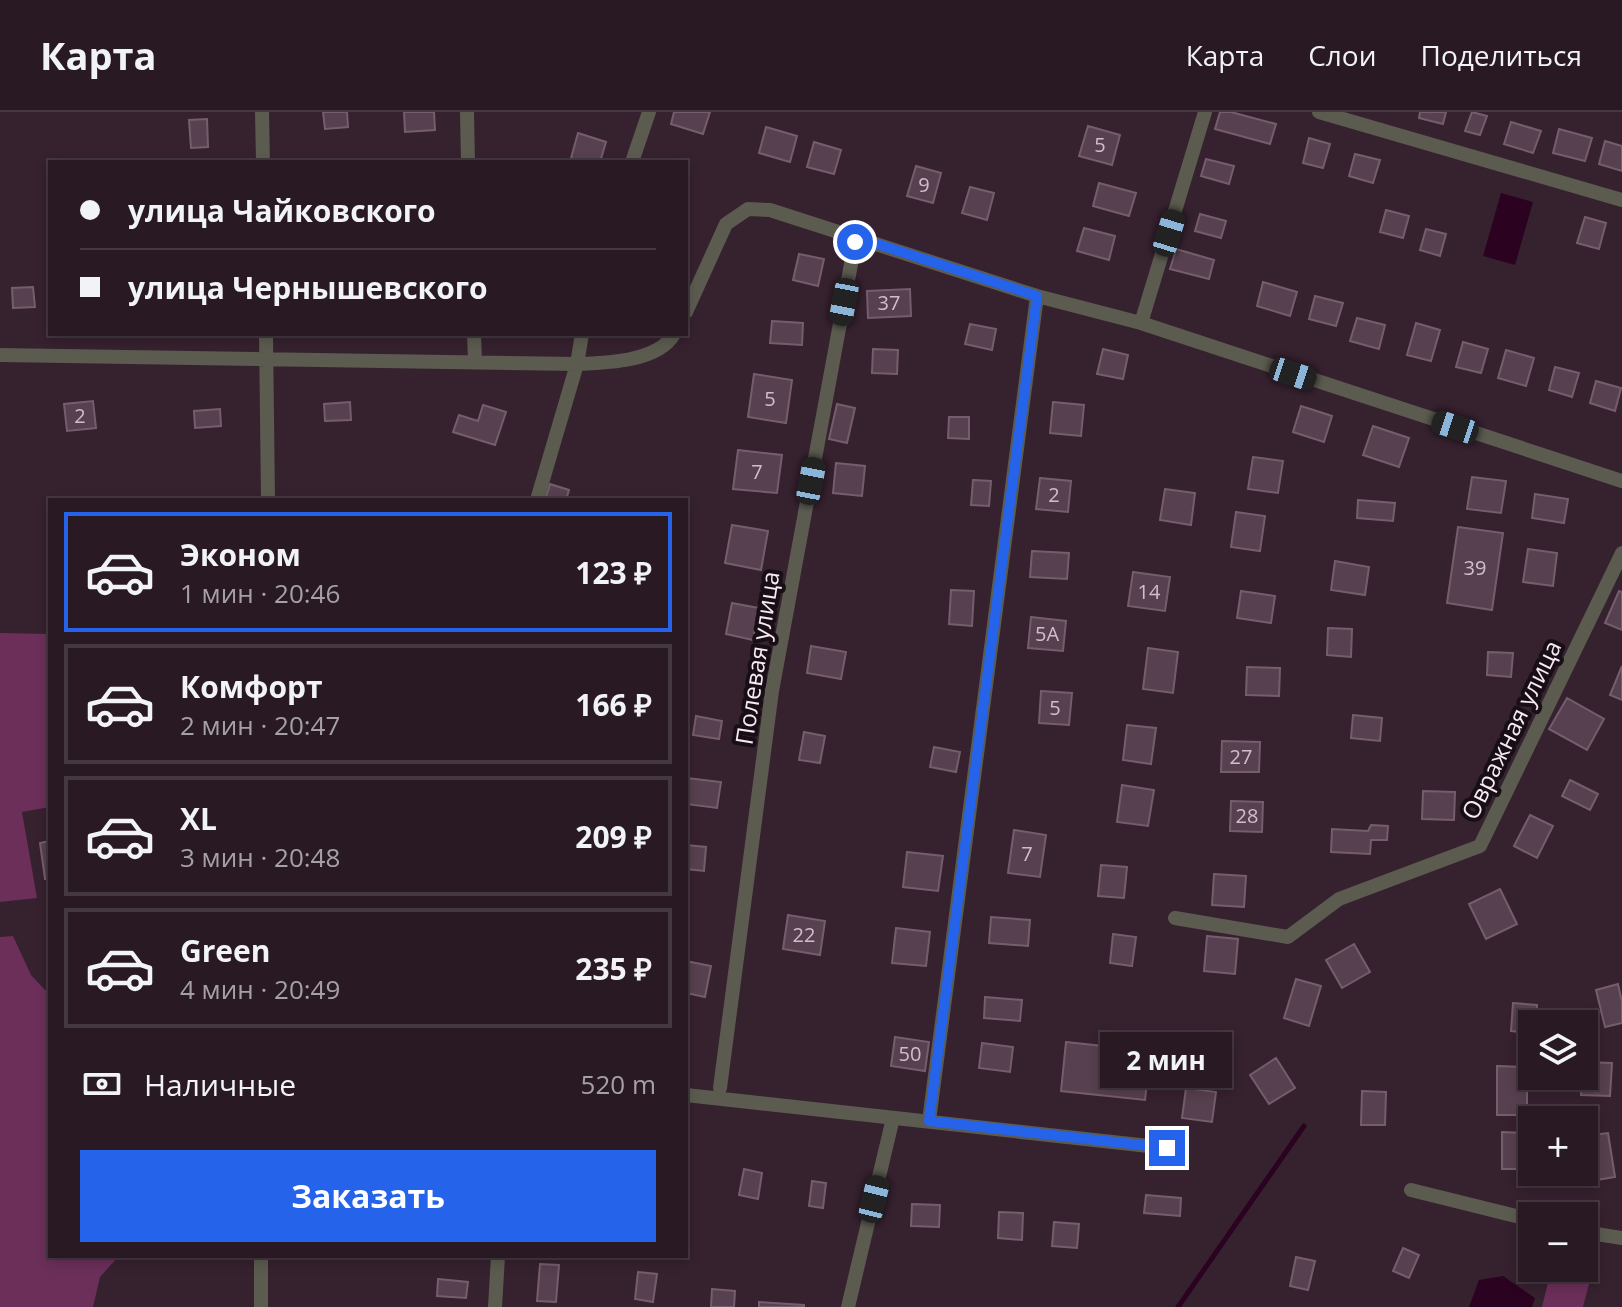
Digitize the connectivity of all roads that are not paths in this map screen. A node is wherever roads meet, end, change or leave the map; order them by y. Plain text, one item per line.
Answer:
1 (262, 112) edge
2 (467, 112) edge
3 (649, 112) edge
4 (1205, 112) edge
5 (1319, 112) edge
6 (263, 160) edge
7 (468, 160) edge
8 (633, 160) edge
9 (1622, 200) edge
10 (856, 237) junction
11 (1037, 296) junction
12 (688, 308) edge
13 (1141, 323) junction
14 (266, 336) edge
15 (474, 336) edge
16 (582, 336) edge
17 (673, 336) edge
18 (0, 355) edge
19 (266, 358) junction
20 (475, 361) junction
21 (577, 364) junction
22 (1622, 481) edge
23 (268, 498) edge
24 (538, 498) edge
25 (1622, 553) edge
26 (1175, 918) dead end
27 (720, 1088) dead end
28 (688, 1095) edge
29 (893, 1118) junction
30 (929, 1121) junction
31 (1167, 1148) dead end
32 (1411, 1190) dead end
33 (1518, 1217) edge
34 (1598, 1234) edge
35 (1622, 1238) edge
36 (261, 1258) edge
37 (498, 1258) edge
38 (261, 1307) edge
39 (495, 1307) edge
40 (848, 1307) edge

1 - 6 street
2 - 7 street
3 - 8 street
4 - 13 street
5 - 9 street
10 - 11 street
10 - 12 street
10 - 27 street, Полевая улица
11 - 13 street
11 - 30 street
13 - 22 street
14 - 19 street
15 - 20 street
16 - 21 street
17 - 21 street
18 - 19 street
19 - 20 street
19 - 23 street
20 - 21 street
21 - 24 street
25 - 26 street, Овражная улица
28 - 29 street
29 - 30 street
29 - 40 street
30 - 31 street
32 - 33 street
34 - 35 street
36 - 38 street
37 - 39 street

